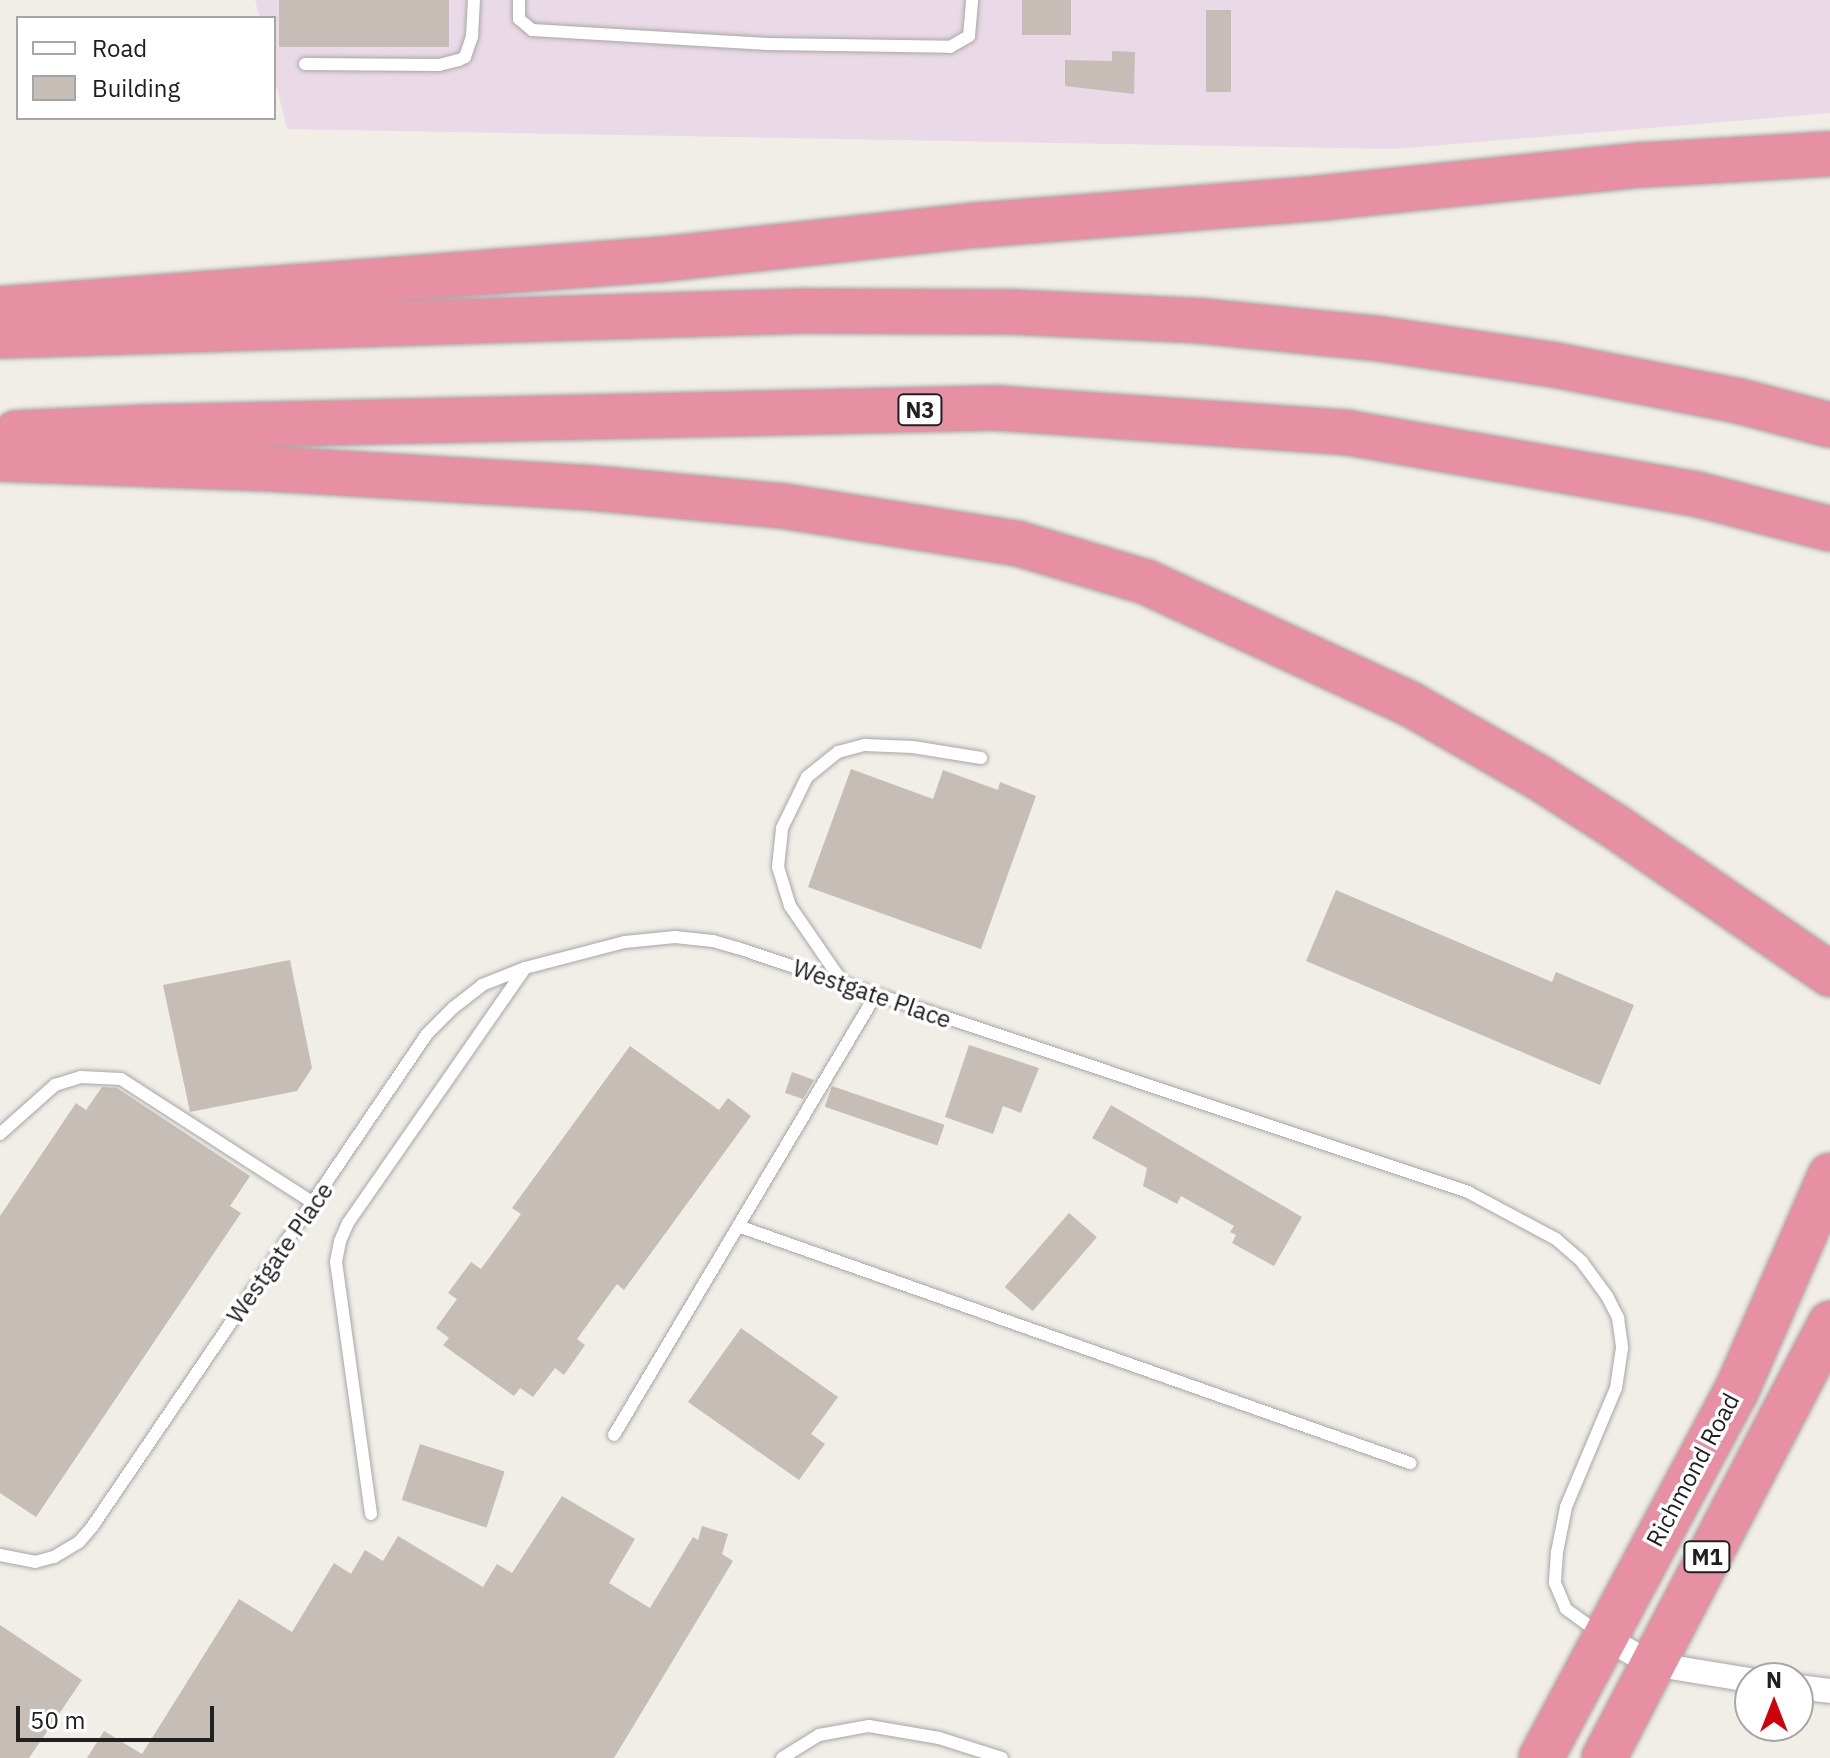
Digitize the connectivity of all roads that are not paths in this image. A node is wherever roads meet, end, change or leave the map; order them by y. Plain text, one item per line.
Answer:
1 (474, 0) edge
2 (519, 0) edge
3 (972, 0) edge
4 (305, 64) dead end
5 (1830, 154) edge
6 (0, 309) edge
7 (0, 336) edge
8 (1830, 425) edge
9 (0, 434) edge
10 (0, 459) edge
11 (1830, 529) edge
12 (981, 758) dead end
13 (525, 968) junction
14 (1829, 976) edge
15 (843, 983) junction
16 (875, 996) junction
17 (0, 1134) edge
18 (1830, 1176) edge
19 (315, 1204) junction
20 (738, 1226) junction
21 (1830, 1323) edge
22 (614, 1435) dead end
23 (1410, 1463) dead end
24 (371, 1514) dead end
25 (0, 1555) edge
26 (1604, 1637) junction
27 (1652, 1664) junction
28 (1734, 1677) edge
29 (782, 1758) edge
30 (1002, 1758) edge
31 (1541, 1758) edge
32 (1604, 1758) edge

1 - 4 lane
2 - 3 lane
5 - 6 highway
7 - 8 highway
9 - 11 highway, N3
10 - 14 highway
12 - 15 lane
13 - 15 lane, Westgate Place
13 - 19 lane, Westgate Place
13 - 24 lane
15 - 16 lane, Westgate Place
16 - 20 lane
16 - 26 lane, Westgate Place
17 - 19 lane
18 - 26 highway, Richmond Road / M1
19 - 25 lane, Westgate Place
20 - 22 lane
20 - 23 lane
21 - 27 highway, M1
26 - 27 street
26 - 31 highway, Richmond Road / M1
27 - 28 street
27 - 32 highway, M1
29 - 30 lane

